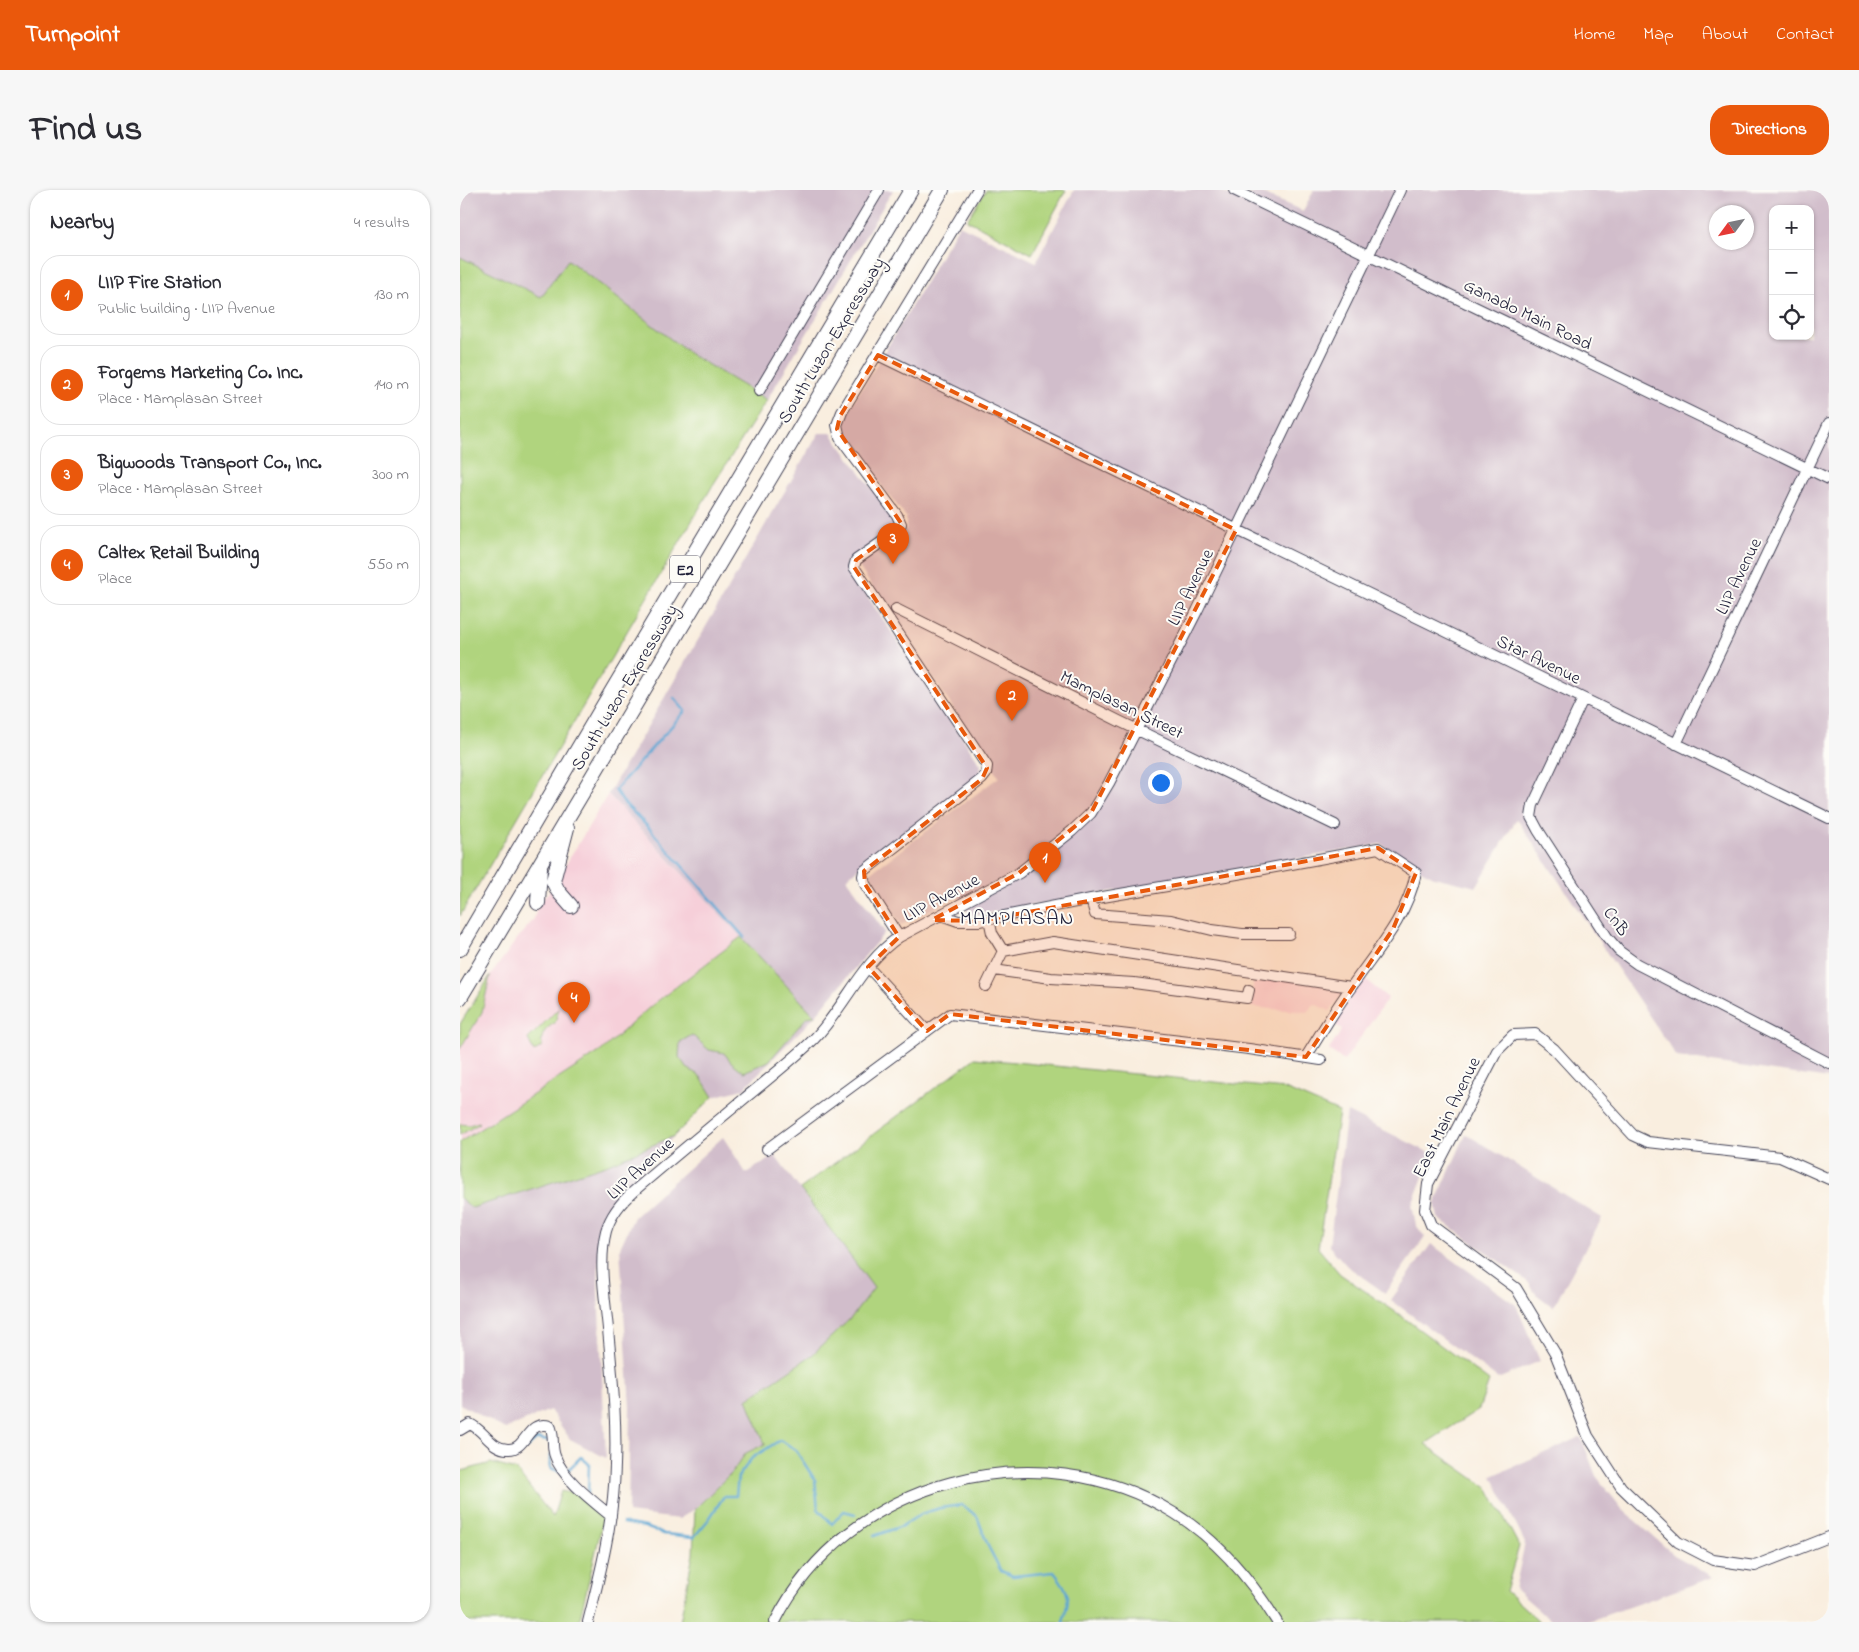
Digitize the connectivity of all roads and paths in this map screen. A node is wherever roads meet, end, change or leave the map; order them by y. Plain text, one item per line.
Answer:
1 (879, 190) edge
2 (911, 190) edge
3 (942, 190) edge
4 (977, 190) edge
5 (1234, 190) edge
6 (1400, 190) edge
7 (1369, 255) junction
8 (878, 356) junction
9 (759, 391) dead end
10 (1829, 423) edge
11 (1808, 468) junction
12 (1829, 479) edge
13 (1236, 530) junction
14 (896, 609) dead end
15 (1583, 699) junction
16 (1137, 730) junction
17 (1676, 744) junction
18 (572, 809) junction
19 (1829, 818) edge
20 (1335, 825) dead end
21 (540, 864) junction
22 (1091, 899) junction
23 (538, 903) dead end
24 (571, 906) dead end
25 (941, 915) junction
26 (989, 919) junction
27 (1289, 934) dead end
28 (899, 937) junction
29 (460, 949) edge
30 (1003, 952) junction
31 (868, 967) junction
32 (994, 970) junction
33 (986, 986) dead end
34 (1351, 987) junction
35 (1249, 990) dead end
36 (460, 998) edge
37 (927, 1031) junction
38 (1306, 1057) junction
39 (1321, 1060) dead end
40 (1829, 1064) edge
41 (767, 1149) dead end
42 (1829, 1179) edge
43 (460, 1430) edge
44 (611, 1516) junction
45 (1829, 1537) edge
46 (588, 1622) edge
47 (775, 1622) edge
48 (1277, 1622) edge

1 - 9 street
2 - 29 highway, South Luzon Expressway / E2
3 - 18 highway, South Luzon Expressway / E2
4 - 8 street
5 - 7 street, Ganado Main Road
6 - 7 street, LIIP Avenue
7 - 11 street, Ganado Main Road
7 - 13 street, LIIP Avenue
8 - 13 street, Star Avenue
8 - 28 street
10 - 11 street, LIIP Avenue
11 - 12 street, Ganado Main Road
11 - 17 street, LIIP Avenue
13 - 15 street, Star Avenue
13 - 16 street, LIIP Avenue
14 - 16 street, Mamplasan Street
15 - 17 street, Star Avenue
15 - 40 street, CnB
16 - 20 street, Mamplasan Street
16 - 25 street, LIIP Avenue
17 - 19 street, Star Avenue
18 - 21 highway, South Luzon Expressway / E2
18 - 24 highway
21 - 23 highway
21 - 36 highway, South Luzon Expressway / E2
22 - 26 street
22 - 27 street
22 - 34 street
25 - 26 street
25 - 28 street, LIIP Avenue
26 - 30 street
28 - 31 street, LIIP Avenue
30 - 32 street
30 - 34 street
31 - 37 street
31 - 44 street, LIIP Avenue
32 - 33 street
32 - 35 street
34 - 38 street
37 - 38 street
37 - 41 street
38 - 39 street
42 - 45 street, East Main Avenue
43 - 44 street
44 - 46 street, LIIP Avenue
47 - 48 street

